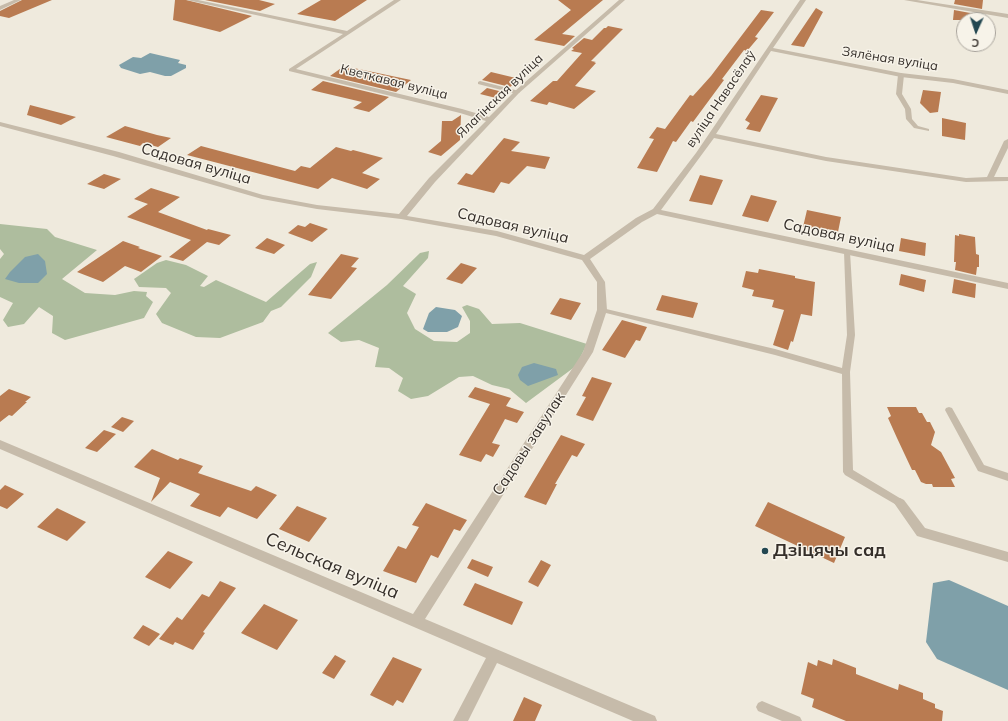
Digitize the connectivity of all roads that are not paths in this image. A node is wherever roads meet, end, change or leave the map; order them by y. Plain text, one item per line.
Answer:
1 (18, 0) edge
2 (190, 0) edge
3 (398, 0) edge
4 (622, 0) edge
5 (803, 0) edge
6 (907, 0) edge
7 (0, 8) edge
8 (1008, 16) edge
9 (348, 33) junction
10 (769, 49) junction
11 (901, 75) junction
12 (480, 83) dead end
13 (517, 92) junction
14 (1008, 92) edge
15 (491, 120) junction
16 (0, 124) edge
17 (927, 130) dead end
18 (711, 135) junction
19 (1008, 141) edge
20 (990, 178) junction
21 (1008, 179) edge
22 (656, 211) junction
23 (402, 217) junction
24 (847, 252) junction
25 (585, 258) junction
26 (1008, 286) edge
27 (602, 310) junction
28 (846, 372) junction
29 (950, 410) dead end
30 (0, 444) edge
31 (1008, 477) edge
32 (900, 503) joint
33 (1008, 557) edge
34 (416, 621) junction
35 (494, 655) junction
36 (762, 707) dead end
37 (460, 721) edge
38 (650, 721) edge
39 (796, 721) edge

1 - 7 street
2 - 9 street
3 - 9 street
4 - 13 street, Ялагінская вуліца
5 - 10 street, вуліца Навасёлаў
6 - 8 street
9 - 15 street, Кветкавая вуліца
10 - 11 street, Зялёная вуліца
10 - 18 street, вуліца Навасёлаў
11 - 14 street, Зялёная вуліца
11 - 17 lane
12 - 13 lane
13 - 15 street, Ялагінская вуліца
15 - 23 street, Ялагінская вуліца
16 - 23 street, Садовая вуліца
18 - 20 street
18 - 22 street, вуліца Навасёлаў
19 - 20 street
20 - 21 street
22 - 24 street, Садовая вуліца
22 - 25 street, Садовая вуліца
23 - 25 street, Садовая вуліца
24 - 26 street, Садовая вуліца
24 - 28 lane
25 - 27 street, Садовы завулак
27 - 28 lane
27 - 34 street, Садовы завулак
28 - 32 lane
29 - 31 lane
30 - 34 street, Сельская вуліца
32 - 33 street
34 - 35 street, Сельская вуліца
35 - 37 street
35 - 38 street, Сельская вуліца
36 - 39 lane

